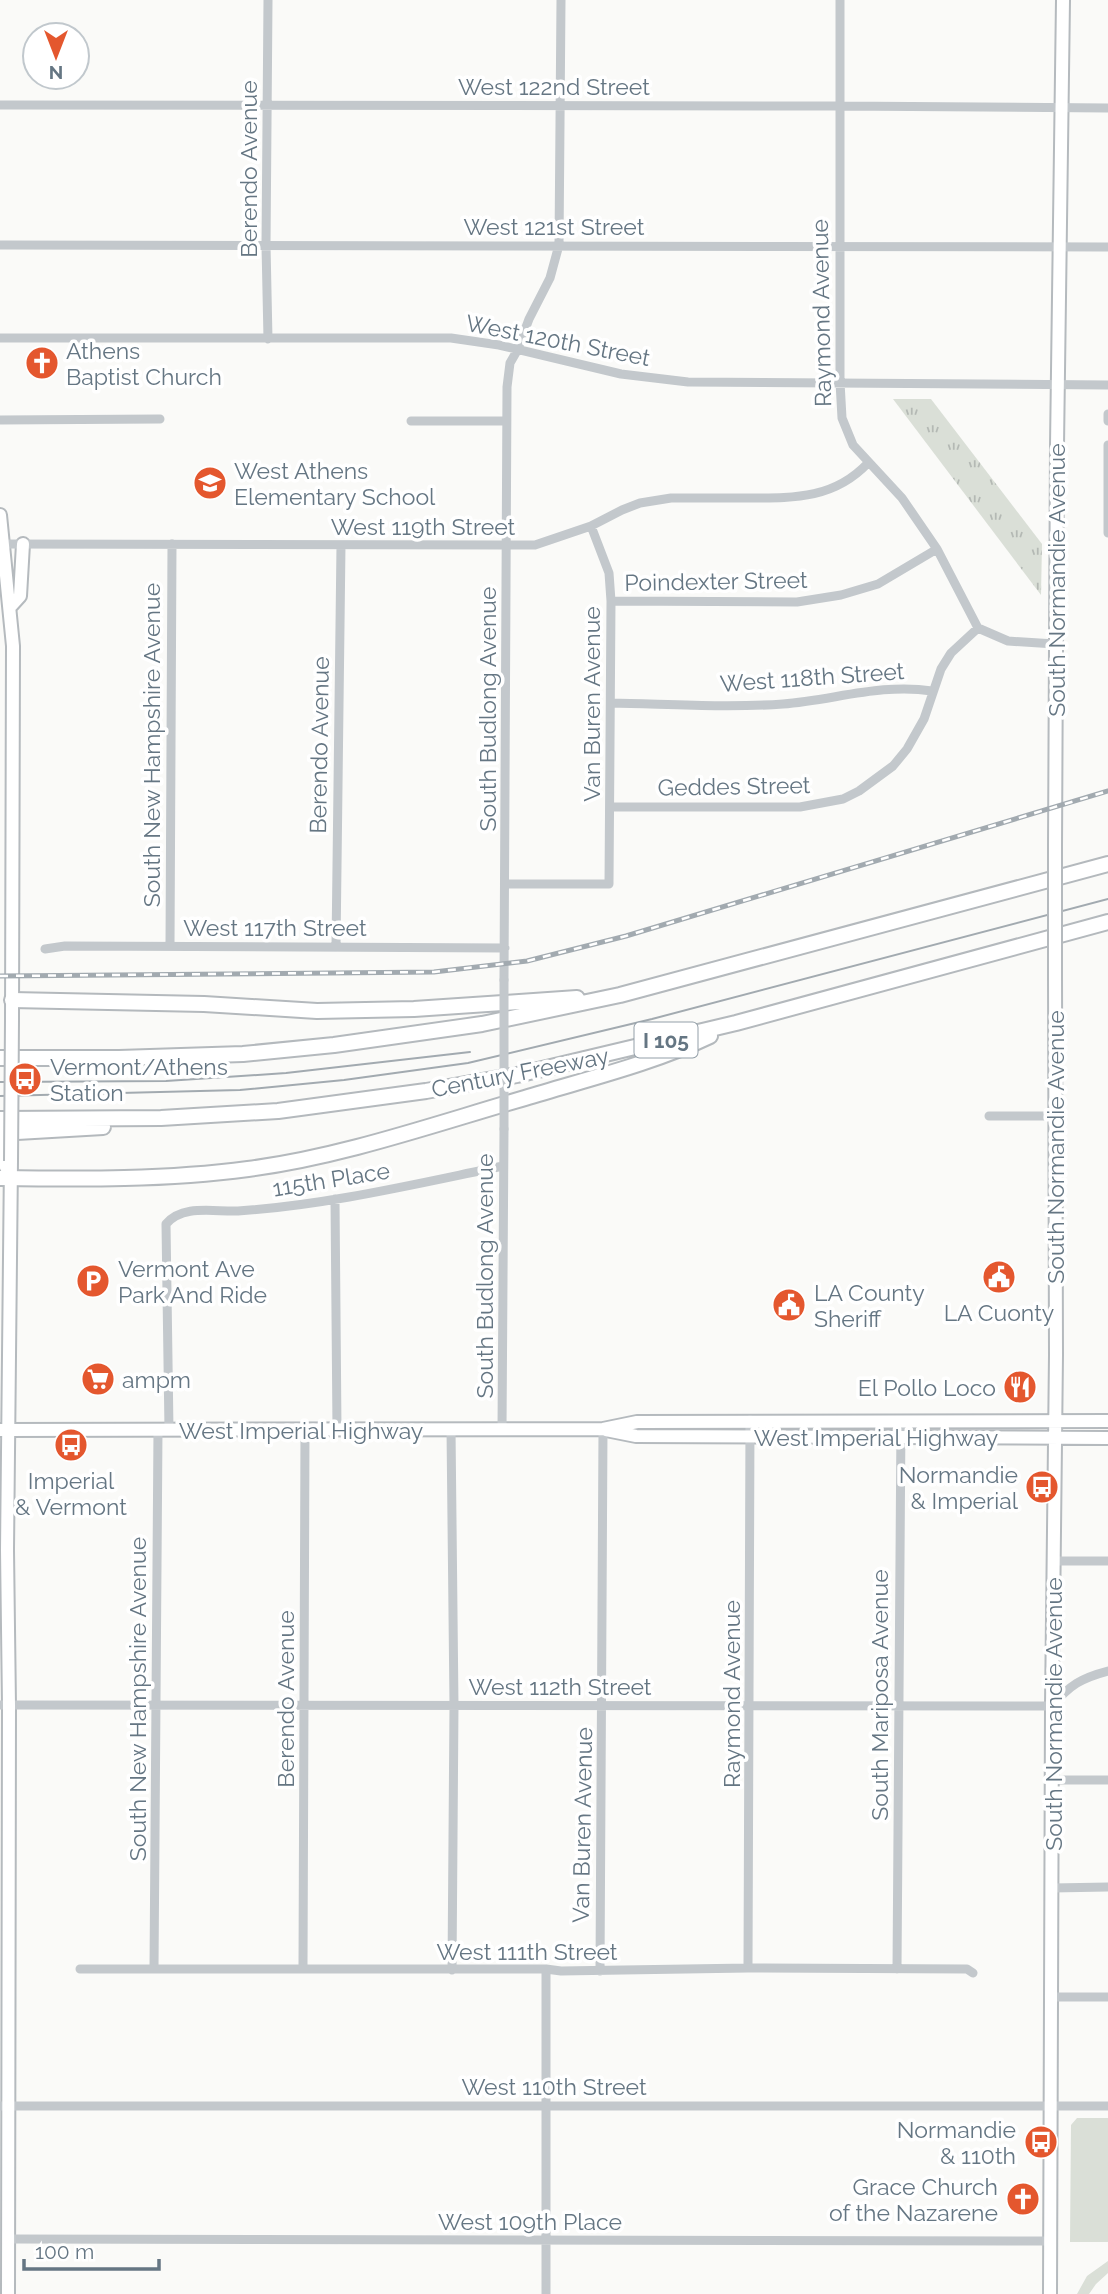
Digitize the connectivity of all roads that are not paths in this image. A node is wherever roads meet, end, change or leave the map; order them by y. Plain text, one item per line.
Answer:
1 (268, 0) edge
2 (561, 0) edge
3 (840, 0) edge
4 (1063, 0) edge
5 (0, 105) edge
6 (268, 106) junction
7 (560, 106) junction
8 (839, 106) junction
9 (1061, 108) junction
10 (1108, 108) edge
11 (0, 245) edge
12 (266, 245) junction
13 (559, 246) junction
14 (839, 246) junction
15 (1060, 246) junction
16 (1108, 247) edge
17 (0, 338) edge
18 (268, 339) junction
19 (519, 349) junction
20 (840, 382) junction
21 (1058, 384) junction
22 (1108, 385) edge
23 (1108, 414) edge
24 (160, 419) dead end
25 (0, 420) edge
26 (411, 421) dead end
27 (506, 421) junction
28 (1108, 421) edge
29 (1108, 445) edge
30 (868, 463) junction
31 (1107, 491) edge
32 (0, 515) edge
33 (591, 526) junction
34 (1108, 533) edge
35 (1, 544) edge
36 (23, 544) junction
37 (172, 544) junction
38 (341, 545) junction
39 (507, 545) junction
40 (937, 550) junction
41 (611, 601) junction
42 (10, 607) junction
43 (978, 628) junction
44 (1055, 644) junction
45 (932, 691) junction
46 (611, 704) junction
47 (610, 807) junction
48 (1108, 864) edge
49 (6, 884) edge
50 (505, 884) junction
51 (1108, 922) edge
52 (170, 946) junction
53 (336, 946) junction
54 (505, 948) junction
55 (45, 950) dead end
56 (620, 995) junction
57 (6, 1000) edge
58 (736, 1023) junction
59 (0, 1058) edge
60 (278, 1111) junction
61 (989, 1116) dead end
62 (1054, 1116) junction
63 (0, 1119) edge
64 (0, 1134) edge
65 (7, 1161) junction
66 (503, 1166) junction
67 (6, 1178) edge
68 (335, 1199) junction
69 (166, 1224) joint
70 (750, 1420) junction
71 (725, 1421) junction
72 (901, 1421) junction
73 (1108, 1421) edge
74 (1055, 1422) junction
75 (305, 1429) junction
76 (337, 1429) junction
77 (452, 1429) junction
78 (502, 1429) junction
79 (603, 1429) junction
80 (4, 1430) edge
81 (164, 1430) junction
82 (636, 1436) junction
83 (751, 1437) junction
84 (901, 1438) junction
85 (1055, 1438) junction
86 (1108, 1438) edge
87 (1054, 1561) junction
88 (1108, 1561) edge
89 (1108, 1671) edge
90 (5, 1705) edge
91 (454, 1705) junction
92 (750, 1705) junction
93 (898, 1705) junction
94 (157, 1706) junction
95 (305, 1706) junction
96 (603, 1706) junction
97 (1052, 1706) junction
98 (1052, 1780) junction
99 (1108, 1780) edge
100 (1052, 1888) junction
101 (1108, 1888) edge
102 (4, 1967) edge
103 (748, 1968) junction
104 (80, 1969) dead end
105 (154, 1969) junction
106 (303, 1969) junction
107 (546, 1969) junction
108 (897, 1969) junction
109 (452, 1970) junction
110 (600, 1970) junction
111 (973, 1973) dead end
112 (1052, 1997) junction
113 (1108, 1997) edge
114 (545, 2105) junction
115 (4, 2106) edge
116 (1052, 2106) junction
117 (1108, 2106) edge
118 (8, 2239) junction
119 (546, 2241) junction
120 (1051, 2241) junction
121 (8, 2294) edge
122 (545, 2294) edge
123 (1051, 2294) edge

1 - 6 street, Berendo Avenue
2 - 7 street, South Budlong Avenue
3 - 8 street, Raymond Avenue
4 - 9 main road, South Normandie Avenue
5 - 6 street, West 122nd Street
6 - 7 street, West 122nd Street
6 - 12 street, Berendo Avenue
7 - 8 street, West 122nd Street
7 - 13 street, South Budlong Avenue
8 - 9 street, West 122nd Street
8 - 14 street, Raymond Avenue
9 - 10 street, West 122nd Street
9 - 15 main road, South Normandie Avenue
11 - 12 street, West 121st Street
12 - 13 street, West 121st Street
12 - 18 street, Berendo Avenue
13 - 14 street, West 121st Street
13 - 19 street, South Budlong Avenue
14 - 15 street, West 121st Street
14 - 20 street, Raymond Avenue
15 - 16 street, West 121st Street
15 - 21 main road, South Normandie Avenue
17 - 18 street, West 120th Street
18 - 19 street, West 120th Street
19 - 20 street, West 120th Street
19 - 27 street, South Budlong Avenue
20 - 21 street, West 120th Street
20 - 30 street, Raymond Avenue
21 - 22 street, West 120th Street
21 - 44 main road, South Normandie Avenue
23 - 28 street
24 - 25 street
26 - 27 street
27 - 39 street, South Budlong Avenue
29 - 31 street
30 - 33 street, West 119th Street
30 - 40 street, Raymond Avenue
31 - 34 street
32 - 35 main road
33 - 39 street, West 119th Street
33 - 41 street, Van Buren Avenue
35 - 36 street, West 119th Street
35 - 42 main road
36 - 37 street, West 119th Street
36 - 42 main road
37 - 38 street, West 119th Street
37 - 52 street, South New Hampshire Avenue
38 - 39 street, West 119th Street
38 - 53 street, Berendo Avenue
39 - 50 street, South Budlong Avenue
40 - 41 street, Poindexter Street
40 - 43 street, Raymond Avenue
41 - 46 street, Van Buren Avenue
42 - 49 main road
43 - 44 street
43 - 45 street, Geddes Street
44 - 62 main road, South Normandie Avenue, bridge
45 - 46 street, West 118th Street
45 - 47 street, Geddes Street
46 - 47 street, Van Buren Avenue
47 - 50 street, Van Buren Avenue
48 - 56 highway, I 105
49 - 57 main road
50 - 54 street, South Budlong Avenue
51 - 58 highway, Century Freeway / I 105
52 - 53 street, West 117th Street
52 - 55 street, West 117th Street
53 - 54 street, West 117th Street
54 - 66 street, South Budlong Avenue, bridge
56 - 57 highway
56 - 59 highway, I 105
57 - 65 main road, bridge
58 - 60 highway, Century Freeway / I 105
58 - 67 highway
60 - 63 highway, Century Freeway / I 105
60 - 64 highway
61 - 62 street
62 - 74 main road, South Normandie Avenue
64 - 65 main road
65 - 67 main road
66 - 68 street, 115th Place
66 - 78 street, South Budlong Avenue
67 - 80 main road
68 - 69 street, 115th Place
68 - 76 street
69 - 81 street, South New Hampshire Avenue
70 - 71 main road, West Imperial Highway
70 - 72 main road, West Imperial Highway
70 - 83 street, Raymond Avenue
71 - 79 main road, West Imperial Highway
71 - 82 main road
72 - 74 main road, West Imperial Highway
72 - 84 street, South Mariposa Avenue
73 - 74 main road, West Imperial Highway
74 - 85 main road, South Normandie Avenue
75 - 76 main road, West Imperial Highway
75 - 81 main road, West Imperial Highway
75 - 95 street, Berendo Avenue
76 - 77 main road, West Imperial Highway
77 - 78 main road, West Imperial Highway
77 - 91 street
78 - 79 main road, West Imperial Highway
79 - 82 main road, West Imperial Highway
79 - 96 street, Van Buren Avenue
80 - 81 main road, West Imperial Highway
80 - 90 main road
81 - 94 street, South New Hampshire Avenue
82 - 83 main road, West Imperial Highway
83 - 84 main road, West Imperial Highway
83 - 92 street, Raymond Avenue
84 - 85 main road, West Imperial Highway
84 - 93 street, South Mariposa Avenue
85 - 86 main road, West Imperial Highway
85 - 87 main road, South Normandie Avenue
87 - 88 street
87 - 97 main road, South Normandie Avenue
89 - 97 street
90 - 94 street, West 112th Street
90 - 102 main road
91 - 95 street, West 112th Street
91 - 96 street, West 112th Street
91 - 109 street
92 - 93 street, West 112th Street
92 - 96 street, West 112th Street
92 - 103 street, Raymond Avenue
93 - 97 street, West 112th Street
93 - 108 street, South Mariposa Avenue
94 - 95 street, West 112th Street
94 - 105 street, South New Hampshire Avenue
95 - 106 street, Berendo Avenue
96 - 110 street, Van Buren Avenue
97 - 98 main road, South Normandie Avenue
98 - 99 street
98 - 100 main road, South Normandie Avenue
100 - 101 street
100 - 112 main road, South Normandie Avenue
102 - 115 main road
103 - 108 street, West 111th Street
103 - 110 street, West 111th Street
104 - 105 street, West 111th Street
105 - 106 street, West 111th Street
106 - 109 street, West 111th Street
107 - 109 street, West 111th Street
107 - 110 street, West 111th Street
107 - 114 street
108 - 111 street, West 111th Street
112 - 113 street
112 - 116 main road, South Normandie Avenue
114 - 115 street, West 110th Street
114 - 116 street, West 110th Street
114 - 119 street
115 - 118 main road
116 - 117 street, West 110th Street
116 - 120 main road, South Normandie Avenue
118 - 119 street, West 109th Place
118 - 121 main road
119 - 120 street, West 109th Place
119 - 122 street
120 - 123 main road, South Normandie Avenue

